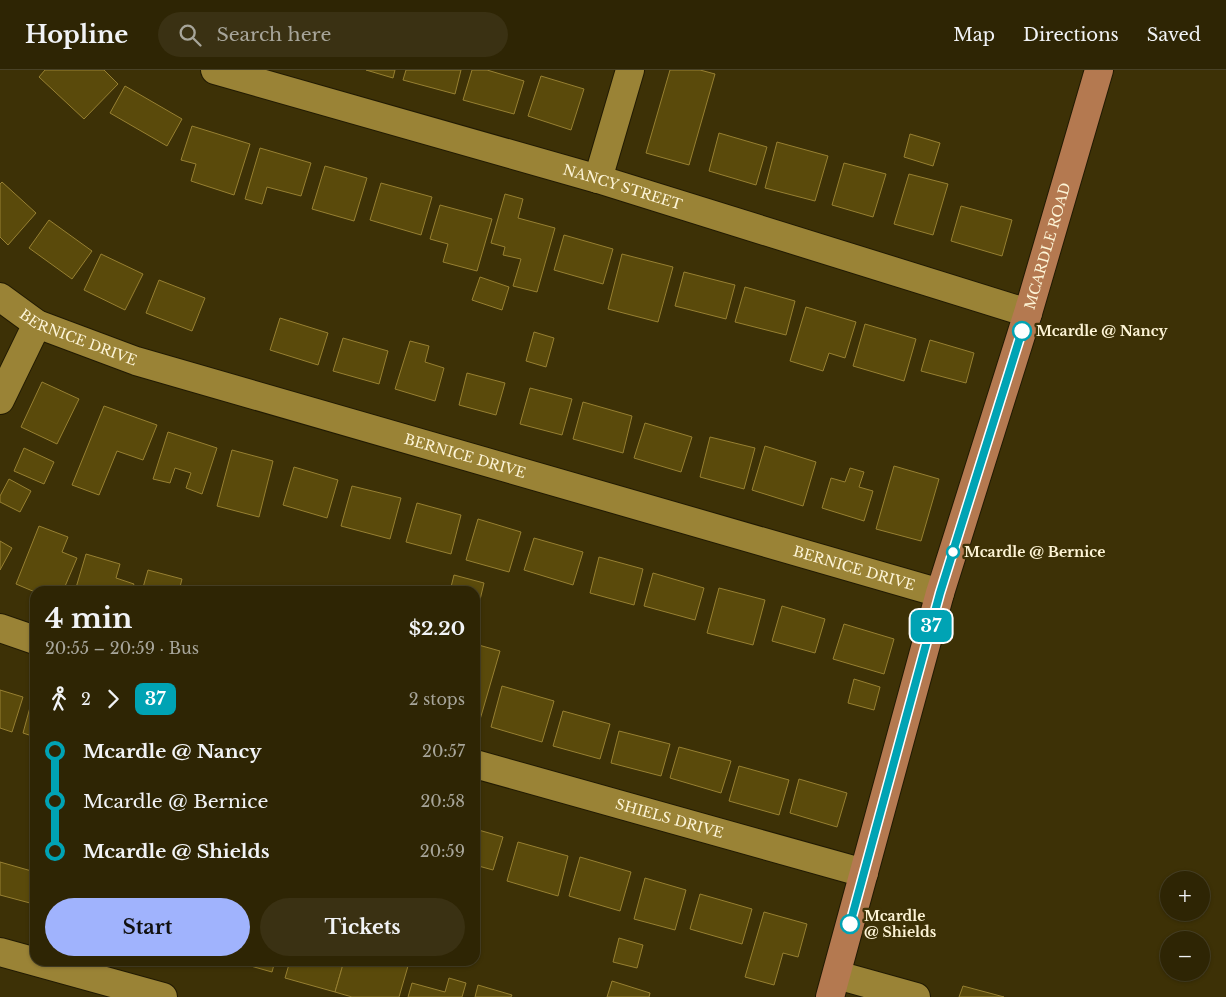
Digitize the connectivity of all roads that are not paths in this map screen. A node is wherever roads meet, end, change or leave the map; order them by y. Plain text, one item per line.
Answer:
1 (215, 70) edge
2 (630, 70) edge
3 (1099, 70) edge
4 (598, 180) junction
5 (0, 297) edge
6 (1028, 313) junction
7 (37, 324) junction
8 (0, 400) edge
9 (940, 593) junction
10 (0, 628) edge
11 (30, 638) edge
12 (480, 765) edge
13 (864, 873) junction
14 (0, 952) edge
15 (30, 960) edge
16 (51, 966) edge
17 (834, 986) edge
18 (163, 997) edge
19 (916, 997) edge

1 - 4 street, NANCY STREET
2 - 4 street
3 - 6 main road, MCARDLE ROAD
4 - 6 street, NANCY STREET
5 - 7 street, BERNICE DRIVE
6 - 9 main road, MCARDLE ROAD
7 - 8 street
7 - 9 street, BERNICE DRIVE
9 - 13 main road, MCARDLE ROAD
10 - 11 street
12 - 13 street, SHIELS DRIVE
13 - 17 main road, MCARDLE ROAD
14 - 15 street
16 - 18 street
17 - 19 street

